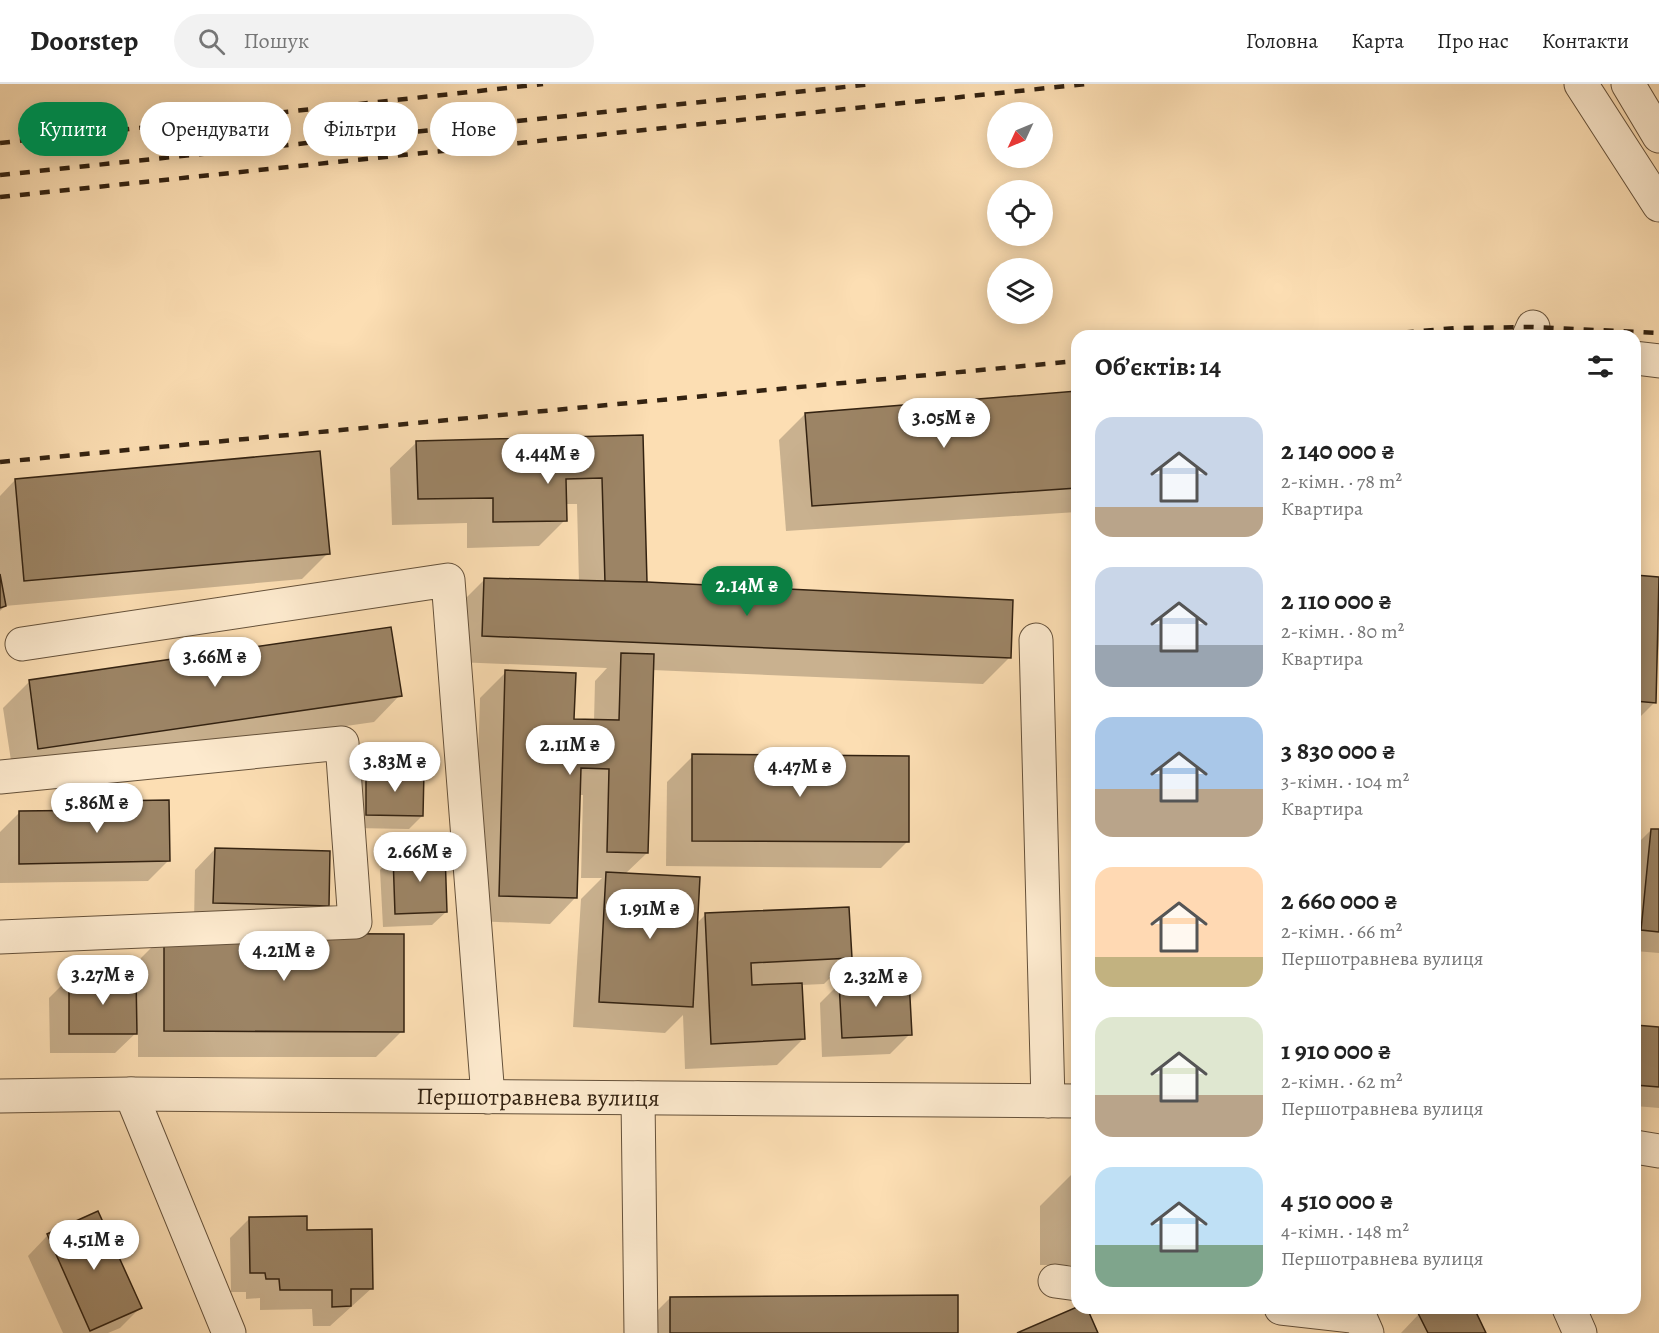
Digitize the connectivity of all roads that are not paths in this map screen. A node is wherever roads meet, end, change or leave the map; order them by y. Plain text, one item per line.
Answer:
1 (1581, 84) edge
2 (1628, 84) edge
3 (1659, 136) edge
4 (1659, 205) edge
5 (1641, 359) edge
6 (1659, 361) edge
7 (1036, 640) dead end
8 (22, 644) dead end
9 (0, 777) edge
10 (0, 937) edge
11 (131, 1094) junction
12 (0, 1096) edge
13 (488, 1097) junction
14 (638, 1098) junction
15 (1063, 1101) edge
16 (1641, 1148) edge
17 (1659, 1151) edge
18 (1326, 1314) edge
19 (1572, 1314) edge
20 (1363, 1319) edge
21 (229, 1333) edge
22 (640, 1333) edge
23 (1580, 1333) edge

1 - 4 street
2 - 3 street
5 - 6 street
7 - 15 street
8 - 13 street
9 - 10 street
11 - 12 street, Першотравнева вулиця
11 - 13 street, Першотравнева вулиця
11 - 21 street
13 - 14 street, Першотравнева вулиця
14 - 15 street, Першотравнева вулиця
14 - 22 street
16 - 17 street
18 - 20 street
19 - 23 street

